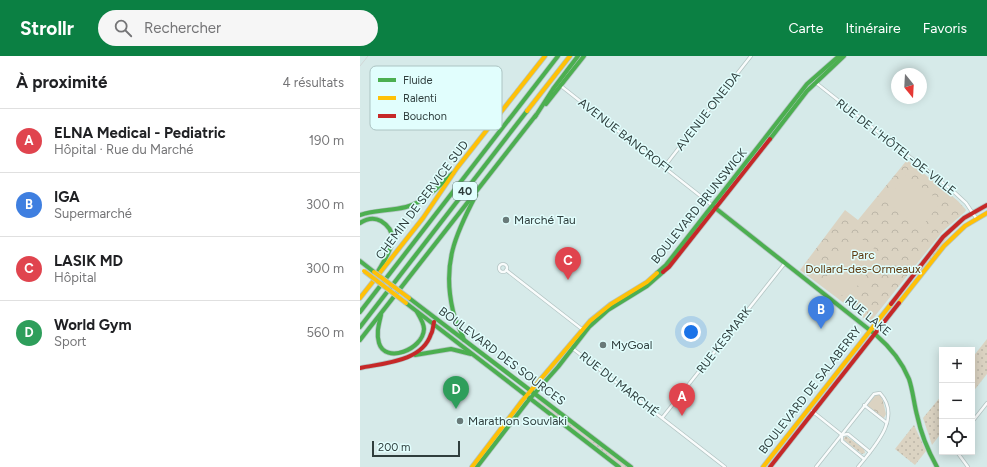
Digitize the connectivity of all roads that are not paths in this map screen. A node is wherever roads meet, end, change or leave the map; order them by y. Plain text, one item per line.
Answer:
1 (545, 56) edge
2 (558, 56) edge
3 (570, 56) edge
4 (578, 56) edge
5 (584, 56) edge
6 (752, 56) edge
7 (839, 56) edge
8 (844, 56) edge
9 (814, 81) junction
10 (561, 86) junction
11 (502, 111) edge
12 (535, 117) junction
13 (502, 128) edge
14 (487, 130) edge
15 (501, 130) edge
16 (664, 167) junction
17 (457, 168) junction
18 (480, 188) junction
19 (987, 205) edge
20 (714, 207) junction
21 (973, 212) junction
22 (987, 213) edge
23 (360, 215) edge
24 (976, 218) junction
25 (360, 223) edge
26 (360, 261) edge
27 (785, 263) junction
28 (360, 268) edge
29 (506, 270) dead end
30 (373, 281) junction
31 (360, 298) edge
32 (383, 310) junction
33 (417, 311) junction
34 (360, 312) edge
35 (434, 317) junction
36 (434, 324) junction
37 (360, 327) edge
38 (582, 330) junction
39 (870, 330) junction
40 (875, 334) junction
41 (360, 340) edge
42 (465, 341) junction
43 (571, 347) junction
44 (471, 354) junction
45 (414, 355) junction
46 (360, 368) edge
47 (533, 392) junction
48 (528, 397) junction
49 (987, 403) edge
50 (864, 406) junction
51 (808, 409) junction
52 (813, 412) junction
53 (662, 418) junction
54 (974, 419) edge
55 (887, 424) junction
56 (842, 435) junction
57 (870, 452) junction
58 (959, 455) edge
59 (864, 458) junction
60 (472, 467) edge
61 (477, 467) edge
62 (619, 467) edge
63 (631, 467) edge
64 (725, 467) edge
65 (763, 467) edge
66 (770, 467) edge
67 (816, 467) edge
68 (858, 467) edge
69 (937, 467) edge
70 (968, 467) edge

1 - 11 main road, CHEMIN DE SERVICE SUD
2 - 13 main road, 40
3 - 37 main road, 40
4 - 12 main road
5 - 10 main road
6 - 16 street, AVENUE ONEIDA
7 - 9 main road, BOULEVARD BRUNSWICK
8 - 9 main road, BOULEVARD BRUNSWICK
9 - 20 main road, BOULEVARD BRUNSWICK
9 - 21 street, RUE DE L'HÔTEL-DE-VILLE
10 - 12 main road
10 - 16 street, AVENUE BANCROFT
12 - 18 main road
14 - 17 main road, CHEMIN DE SERVICE SUD
15 - 34 main road, 40
16 - 20 street, AVENUE BANCROFT
17 - 23 main road
17 - 30 main road, CHEMIN DE SERVICE SUD
18 - 32 main road
18 - 42 main road
19 - 21 main road, BOULEVARD DE SALABERRY
20 - 27 main road, RUE LAKE
20 - 38 main road, BOULEVARD BRUNSWICK
20 - 43 main road, BOULEVARD BRUNSWICK
21 - 24 street, RUE DE L'HÔTEL-DE-VILLE
21 - 39 main road, BOULEVARD DE SALABERRY
22 - 24 main road, BOULEVARD DE SALABERRY
24 - 40 main road, BOULEVARD DE SALABERRY
25 - 30 main road
26 - 35 main road, BOULEVARD DES SOURCES, bridge
27 - 39 main road, RUE LAKE
27 - 53 street, RUE KESMARK
28 - 33 main road, BOULEVARD DES SOURCES, bridge
29 - 38 street
30 - 31 main road, CHEMIN DE SERVICE SUD
32 - 33 main road
32 - 41 main road
33 - 36 main road, BOULEVARD DES SOURCES
35 - 36 main road
35 - 42 main road, BOULEVARD DES SOURCES
36 - 44 main road, BOULEVARD DES SOURCES
36 - 45 main road
38 - 43 main road, BOULEVARD BRUNSWICK
39 - 40 main road, RUE LAKE
39 - 51 main road, BOULEVARD DE SALABERRY
40 - 52 main road, BOULEVARD DE SALABERRY
40 - 69 main road, RUE LAKE
42 - 47 main road, BOULEVARD DES SOURCES
43 - 47 main road, BOULEVARD BRUNSWICK
43 - 53 street, RUE DU MARCHÉ
44 - 45 main road
44 - 48 main road, BOULEVARD DES SOURCES
45 - 46 main road
47 - 48 main road, BOULEVARD BRUNSWICK
47 - 63 main road, BOULEVARD DES SOURCES
48 - 60 main road, BOULEVARD BRUNSWICK
48 - 61 main road, BOULEVARD BRUNSWICK
48 - 62 main road, BOULEVARD DES SOURCES
49 - 54 street
50 - 55 street
50 - 55 street
50 - 56 street
51 - 52 street
51 - 65 main road, BOULEVARD DE SALABERRY
52 - 56 street
52 - 66 main road, BOULEVARD DE SALABERRY
53 - 64 street, RUE DU MARCHÉ
55 - 57 street
56 - 57 street
56 - 59 street
56 - 67 street
57 - 59 street
58 - 70 street
59 - 68 street

